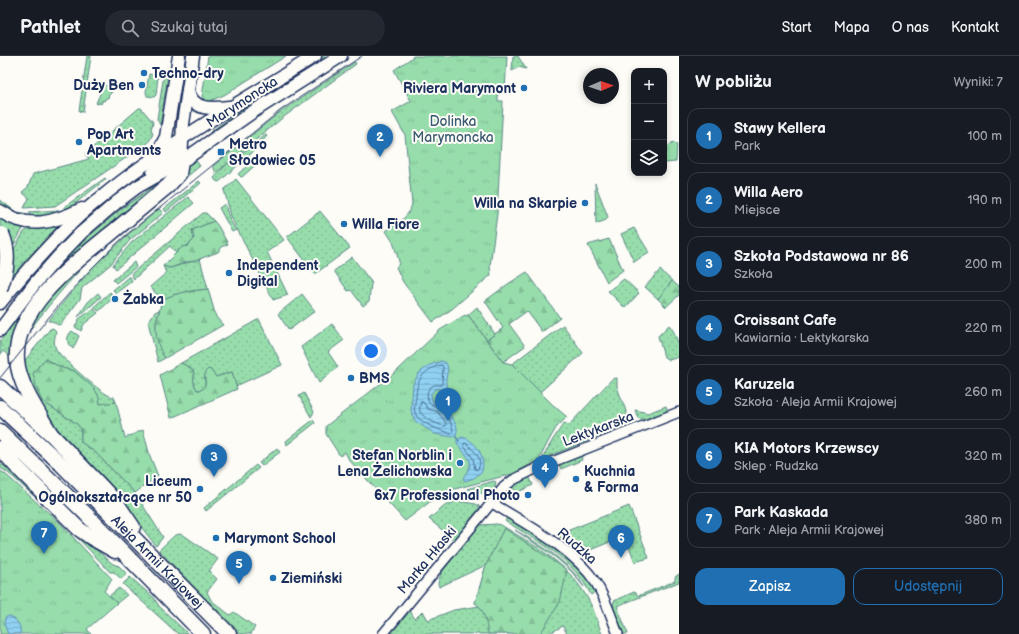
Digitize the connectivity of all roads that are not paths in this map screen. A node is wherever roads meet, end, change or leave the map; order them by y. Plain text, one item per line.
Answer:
1 (178, 56) edge
2 (193, 56) edge
3 (315, 56) edge
4 (341, 56) edge
5 (188, 90) junction
6 (233, 106) junction
7 (208, 122) junction
8 (216, 138) junction
9 (182, 139) junction
10 (156, 155) junction
11 (181, 162) junction
12 (137, 187) junction
13 (92, 205) junction
14 (0, 211) edge
15 (1, 232) edge
16 (0, 289) edge
17 (0, 304) edge
18 (0, 330) edge
19 (0, 387) edge
20 (0, 407) edge
21 (679, 412) edge
22 (0, 431) edge
23 (51, 434) junction
24 (0, 448) edge
25 (0, 456) edge
26 (16, 466) junction
27 (492, 503) junction
28 (156, 558) junction
29 (129, 560) junction
30 (203, 634) edge
31 (229, 634) edge
32 (383, 634) edge
33 (618, 634) edge

1 - 10 main road
2 - 5 main road
3 - 6 main road, Marymoncka
4 - 8 main road, Marymoncka
5 - 6 main road
5 - 9 main road
6 - 7 main road, Marymoncka
7 - 8 main road
7 - 9 main road, Marymoncka
8 - 11 main road, Marymoncka
9 - 10 main road, Marymoncka
9 - 11 main road
9 - 12 main road
10 - 13 main road, Marymoncka
11 - 12 main road, Marymoncka
11 - 23 highway
12 - 18 main road
13 - 14 main road
13 - 17 main road
15 - 16 highway, bridge
19 - 23 highway
20 - 28 highway, Aleja Armii Krajowej
21 - 27 street, Lektykarska
22 - 29 highway, Aleja Armii Krajowej
23 - 28 highway
24 - 26 highway
25 - 26 highway
26 - 29 highway
27 - 32 street, Marka Hłaski
27 - 33 street, Rudzka
28 - 31 highway, Aleja Armii Krajowej
29 - 30 highway, Aleja Armii Krajowej

